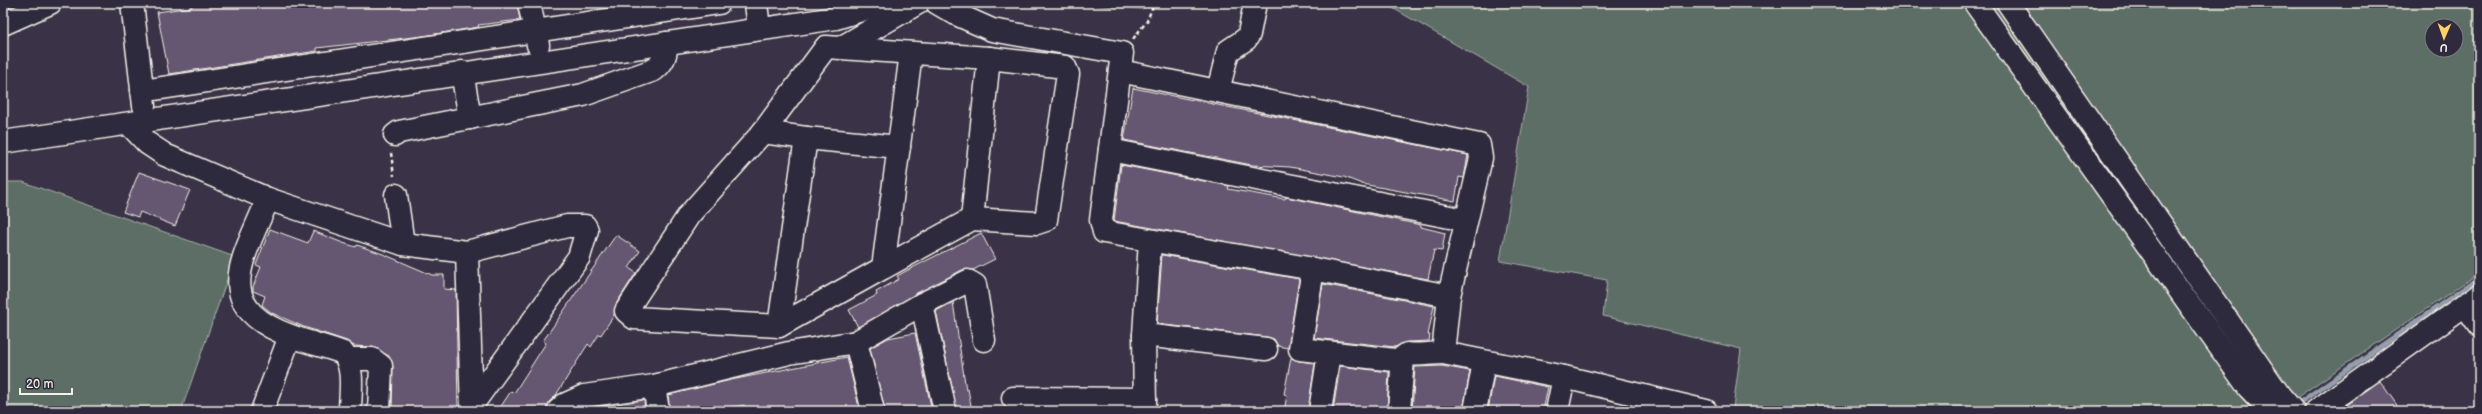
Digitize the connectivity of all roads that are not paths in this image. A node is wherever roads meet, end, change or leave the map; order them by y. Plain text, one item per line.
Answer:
1 (50, 3) edge
2 (132, 3) edge
3 (529, 3) edge
4 (719, 3) edge
5 (756, 3) edge
6 (884, 3) edge
7 (937, 3) edge
8 (1255, 3) edge
9 (1975, 3) edge
10 (2008, 3) edge
11 (908, 5) edge
12 (805, 21) junction
13 (3, 24) edge
14 (759, 29) junction
15 (535, 32) junction
16 (666, 43) junction
17 (834, 47) junction
18 (911, 52) junction
19 (990, 58) junction
20 (540, 60) junction
21 (1121, 62) junction
22 (462, 72) junction
23 (142, 91) junction
24 (1218, 91) junction
25 (470, 118) junction
26 (138, 122) junction
27 (762, 132) junction
28 (394, 135) road end
29 (806, 138) junction
30 (3, 142) edge
31 (899, 147) junction
32 (1110, 150) junction
33 (396, 195) road end
34 (268, 199) junction
35 (972, 218) junction
36 (1465, 220) junction
37 (1150, 241) junction
38 (403, 244) junction
39 (467, 252) junction
40 (884, 268) junction
41 (1313, 269) junction
42 (1449, 296) junction
43 (2472, 300) edge
44 (922, 304) junction
45 (2479, 325) edge
46 (779, 326) junction
47 (1144, 335) junction
48 (290, 336) junction
49 (984, 340) dead end
50 (856, 342) junction
51 (1266, 349) dead end
52 (1329, 353) junction
53 (1443, 353) junction
54 (348, 359) junction
55 (1403, 361) junction
56 (1484, 362) junction
57 (1564, 377) junction
58 (654, 386) junction
59 (1013, 398) dead end
60 (1145, 405) edge
61 (1652, 405) edge
62 (472, 408) edge
63 (262, 411) edge
64 (350, 411) edge
65 (380, 411) edge
66 (558, 411) edge
67 (658, 411) edge
68 (872, 411) edge
69 (945, 411) edge
70 (1320, 411) edge
71 (1399, 411) edge
72 (1475, 411) edge
73 (1557, 411) edge
74 (1706, 411) edge
75 (2270, 411) edge
76 (2293, 411) edge
77 (2316, 411) edge

1 - 13 street
2 - 23 street
3 - 15 street
4 - 15 street
5 - 14 street
6 - 12 street
7 - 21 street
8 - 24 street
9 - 75 street
10 - 76 street
11 - 17 street
12 - 14 street
12 - 17 street
14 - 16 street
15 - 20 street
15 - 23 street
16 - 20 street
16 - 25 street
17 - 18 street
17 - 27 street
18 - 19 street
18 - 31 street
19 - 35 street
19 - 35 street
20 - 22 street
21 - 24 street
21 - 32 street
22 - 25 street
22 - 26 street
23 - 26 street
24 - 36 street
25 - 28 street
26 - 30 street
26 - 34 street
27 - 29 street
27 - 46 street
29 - 31 street
29 - 46 street
31 - 40 street
32 - 36 street
32 - 37 street
33 - 38 street
34 - 38 street
34 - 48 street
35 - 40 street
36 - 42 street
37 - 41 street
37 - 47 street
38 - 39 street
39 - 62 street
39 - 62 street
40 - 46 street
41 - 42 street
41 - 52 street
42 - 53 street
43 - 45 street
43 - 77 street
44 - 49 street
44 - 50 street
44 - 69 street
47 - 51 street
47 - 60 street
48 - 54 street
48 - 63 street
50 - 58 street
50 - 68 street
52 - 55 street
52 - 70 street
53 - 55 street
53 - 56 street
54 - 64 street
54 - 65 street
55 - 71 street
56 - 57 street
56 - 72 street
57 - 61 street
57 - 73 street
58 - 66 street
58 - 67 street
59 - 60 street
61 - 74 street

